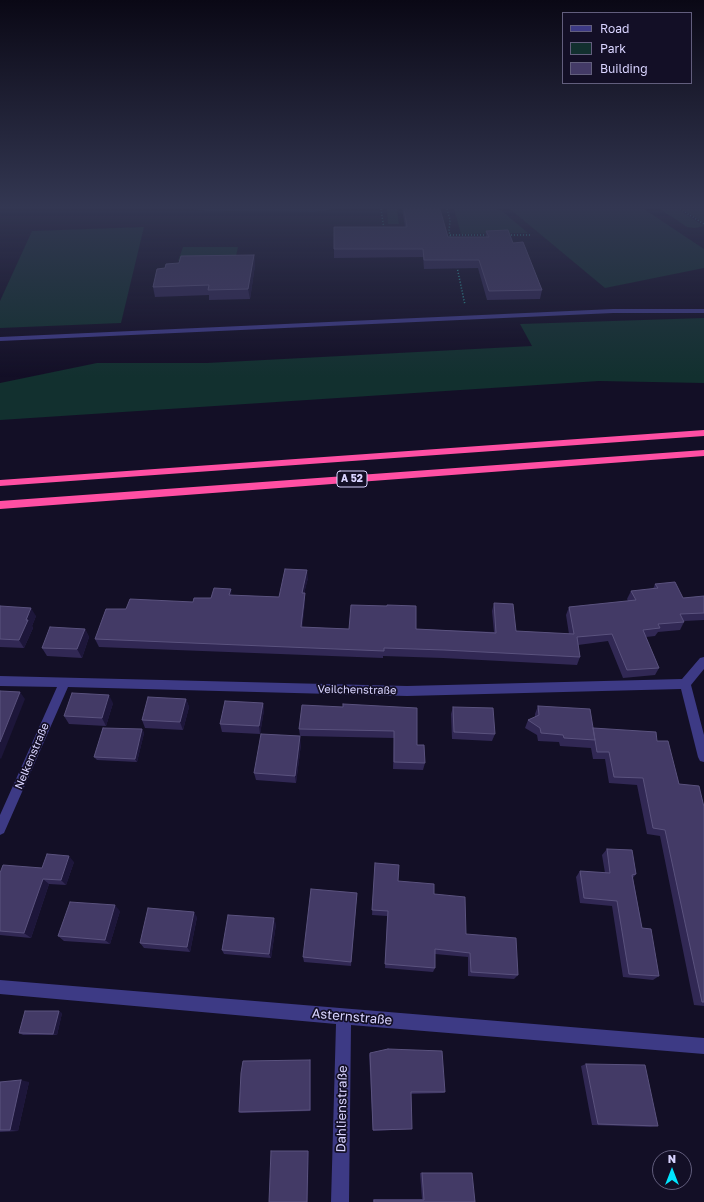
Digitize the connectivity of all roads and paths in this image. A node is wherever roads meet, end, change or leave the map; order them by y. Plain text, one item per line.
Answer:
1 (456, 266) edge
2 (704, 311) edge
3 (464, 317) junction
4 (0, 339) edge
5 (704, 433) edge
6 (704, 453) edge
7 (0, 483) edge
8 (0, 505) edge
9 (704, 661) edge
10 (0, 681) edge
11 (64, 683) junction
12 (685, 684) junction
13 (704, 757) edge
14 (0, 829) edge
15 (0, 987) edge
16 (344, 1017) junction
17 (704, 1046) edge
18 (340, 1202) edge

1 - 3 path
2 - 3 street
3 - 4 street
5 - 7 highway, A 52
6 - 8 highway, A 52
9 - 12 street
10 - 11 street, Veilchenstraße
11 - 12 street, Veilchenstraße
11 - 14 street, Nelkenstraße
12 - 13 street
15 - 16 street, Asternstraße
16 - 17 street, Asternstraße
16 - 18 street, Dahlienstraße

